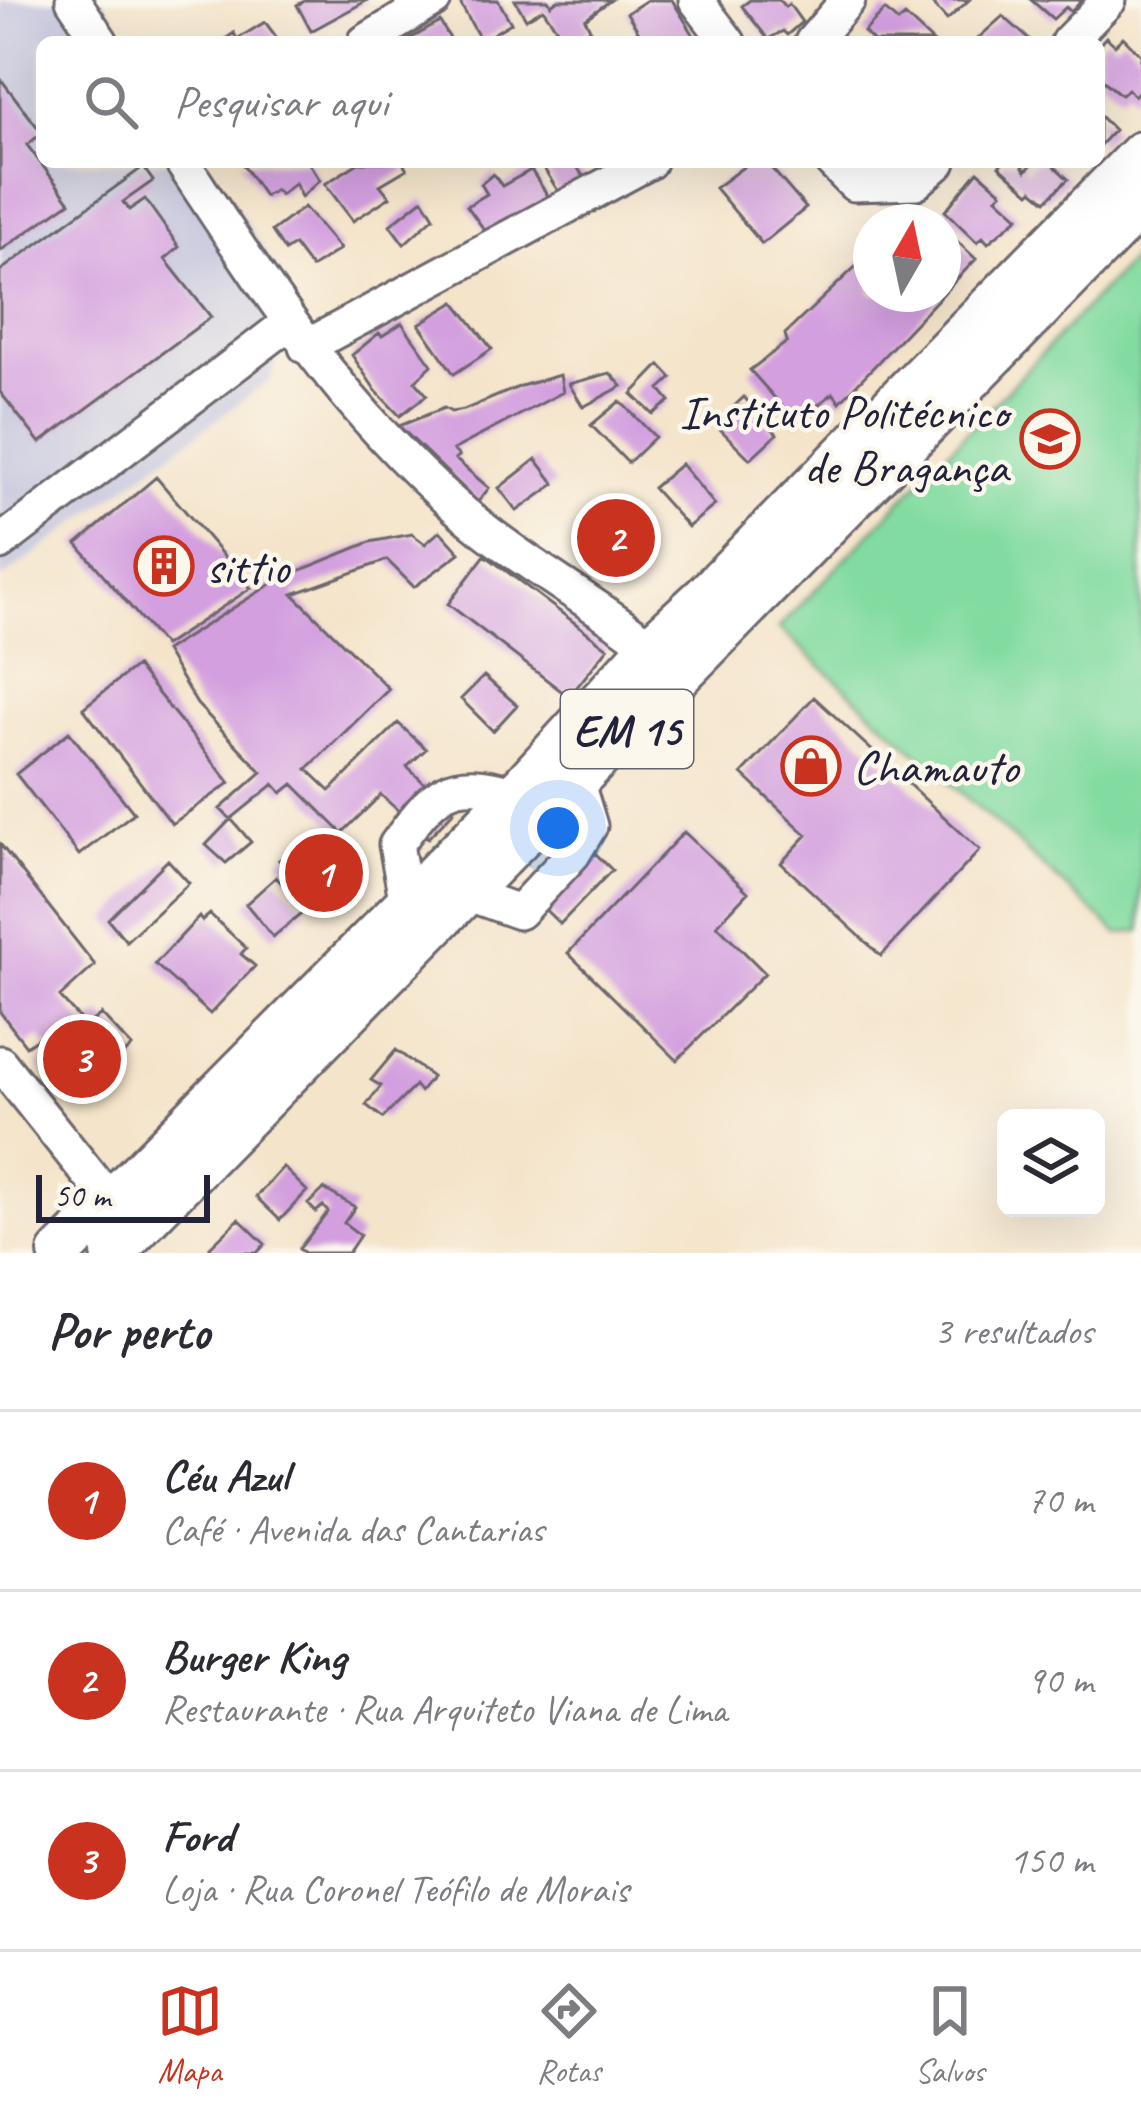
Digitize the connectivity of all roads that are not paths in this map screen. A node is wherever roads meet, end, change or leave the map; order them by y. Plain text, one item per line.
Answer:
1 (73, 0) edge
2 (434, 0) edge
3 (696, 0) edge
4 (848, 0) edge
5 (1109, 0) edge
6 (97, 36) edge
7 (375, 36) edge
8 (723, 36) edge
9 (817, 36) edge
10 (1074, 36) edge
11 (1141, 153) edge
12 (186, 168) edge
13 (637, 168) edge
14 (838, 168) edge
15 (932, 168) edge
16 (1141, 205) edge
17 (297, 335) junction
18 (4, 530) edge
19 (666, 659) junction
20 (0, 1063) edge
21 (119, 1229) edge
22 (60, 1253) edge
23 (87, 1253) edge

1 - 6 street
2 - 7 street
3 - 8 street
4 - 9 street
5 - 10 street
11 - 19 main road, EM 15
12 - 17 street
13 - 17 street
14 - 15 street
16 - 19 main road, EM 15
17 - 18 street
17 - 19 street
19 - 21 main road, EM 15
19 - 21 main road, EM 15
20 - 21 street
21 - 22 main road, EM 15
21 - 23 main road

